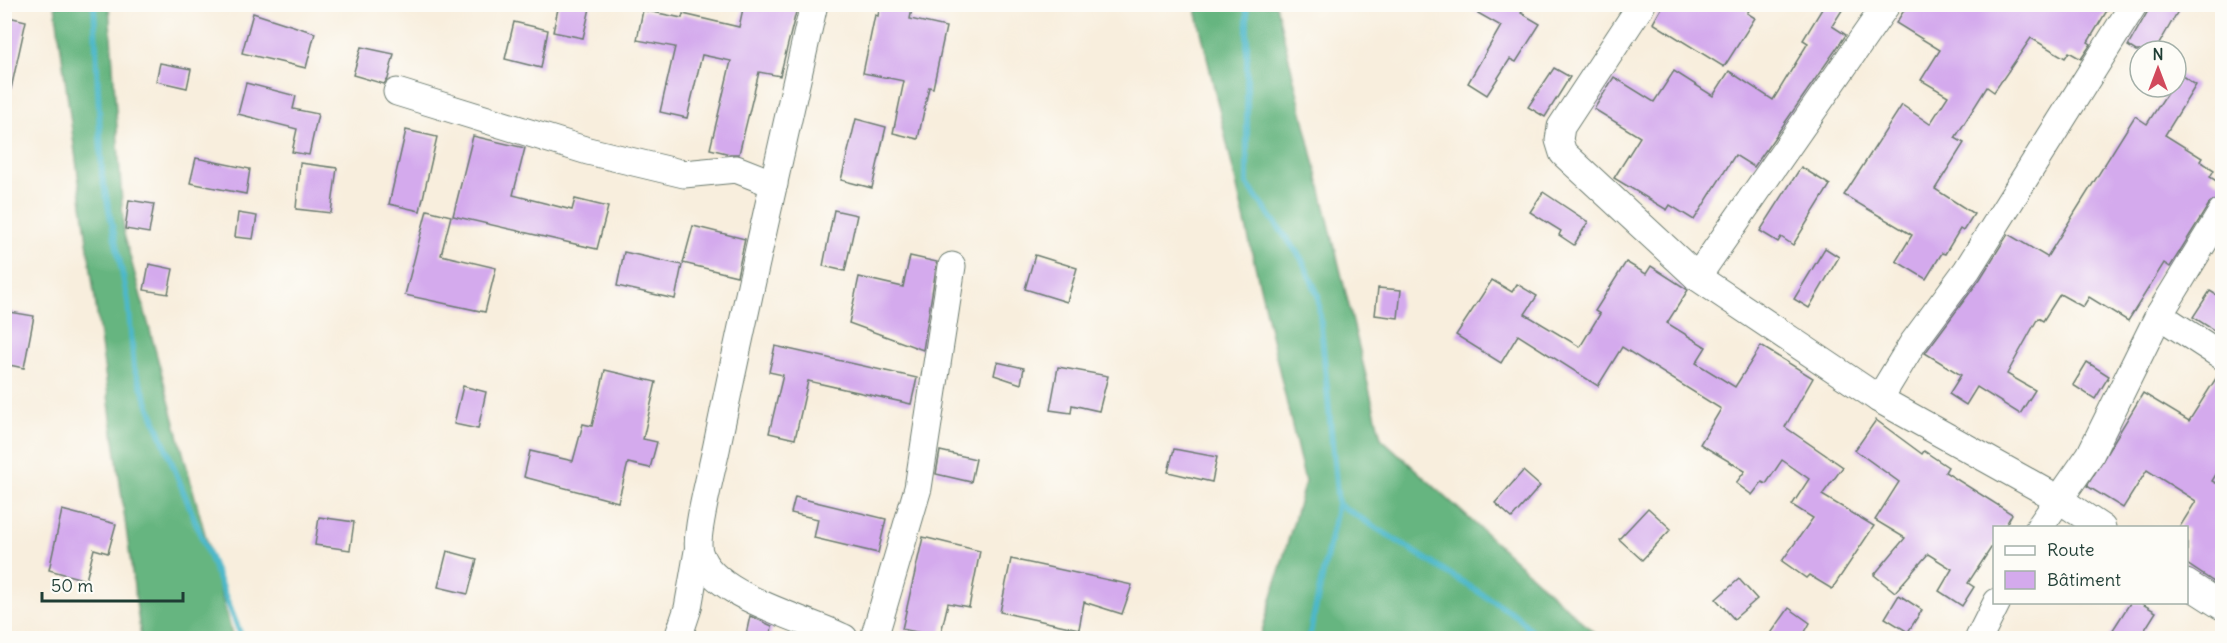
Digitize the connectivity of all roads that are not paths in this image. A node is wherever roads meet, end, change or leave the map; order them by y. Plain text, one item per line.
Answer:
1 (814, 4) edge
2 (1642, 4) edge
3 (1887, 4) edge
4 (2134, 4) edge
5 (397, 92) dead end
6 (774, 184) junction
7 (2223, 212) edge
8 (952, 266) dead end
9 (1697, 277) junction
10 (2159, 315) junction
11 (2223, 356) edge
12 (1879, 399) junction
13 (2057, 498) junction
14 (2040, 526) edge
15 (2099, 526) edge
16 (698, 551) junction
17 (2188, 584) edge
18 (1996, 604) edge
19 (2223, 606) edge
20 (678, 639) edge
21 (844, 639) edge
22 (874, 639) edge
23 (1979, 639) edge

1 - 6 street
2 - 9 street
3 - 9 street
4 - 12 street
5 - 6 street
6 - 16 street
7 - 10 street
8 - 22 street
9 - 12 street
10 - 11 street
10 - 13 street
12 - 13 street
13 - 14 street
13 - 15 street
16 - 20 street
16 - 21 street
17 - 19 street
18 - 23 street

